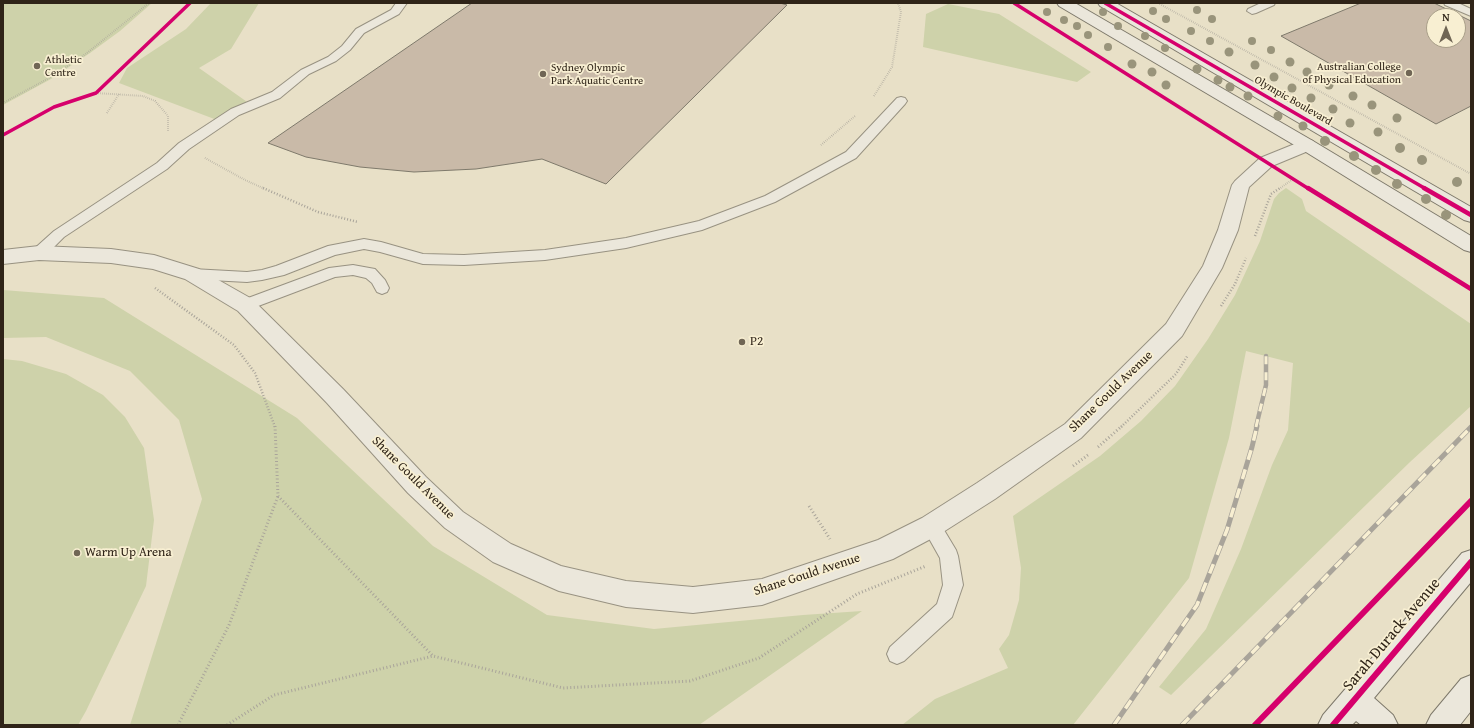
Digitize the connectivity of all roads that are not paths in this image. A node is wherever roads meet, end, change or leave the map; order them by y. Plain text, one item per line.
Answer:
1 (402, 3) edge
2 (1064, 3) edge
3 (1106, 3) edge
4 (1270, 3) edge
5 (1449, 3) edge
6 (1252, 11) dead end
7 (1471, 13) edge
8 (901, 101) dead end
9 (1307, 145) junction
10 (1471, 216) edge
11 (1471, 245) edge
12 (39, 253) junction
13 (3, 257) edge
14 (279, 271) junction
15 (192, 274) junction
16 (382, 288) dead end
17 (245, 305) junction
18 (931, 526) junction
19 (1471, 562) edge
20 (897, 654) dead end
21 (1471, 689) edge
22 (1354, 700) junction
23 (1333, 725) edge
24 (1383, 725) edge
25 (1441, 725) edge

1 - 12 lane
2 - 9 street
3 - 10 street, Olympic Boulevard
4 - 6 lane
5 - 7 lane
8 - 14 lane
9 - 11 street
9 - 18 street, Shane Gould Avenue
12 - 13 street, Shane Gould Avenue
12 - 15 street, Shane Gould Avenue
14 - 15 lane
14 - 17 lane
15 - 17 street, Shane Gould Avenue
16 - 17 lane
17 - 18 street, Shane Gould Avenue
18 - 20 lane
19 - 22 street, Sarah Durack Avenue
21 - 25 street
22 - 23 street, Sarah Durack Avenue
22 - 24 street

